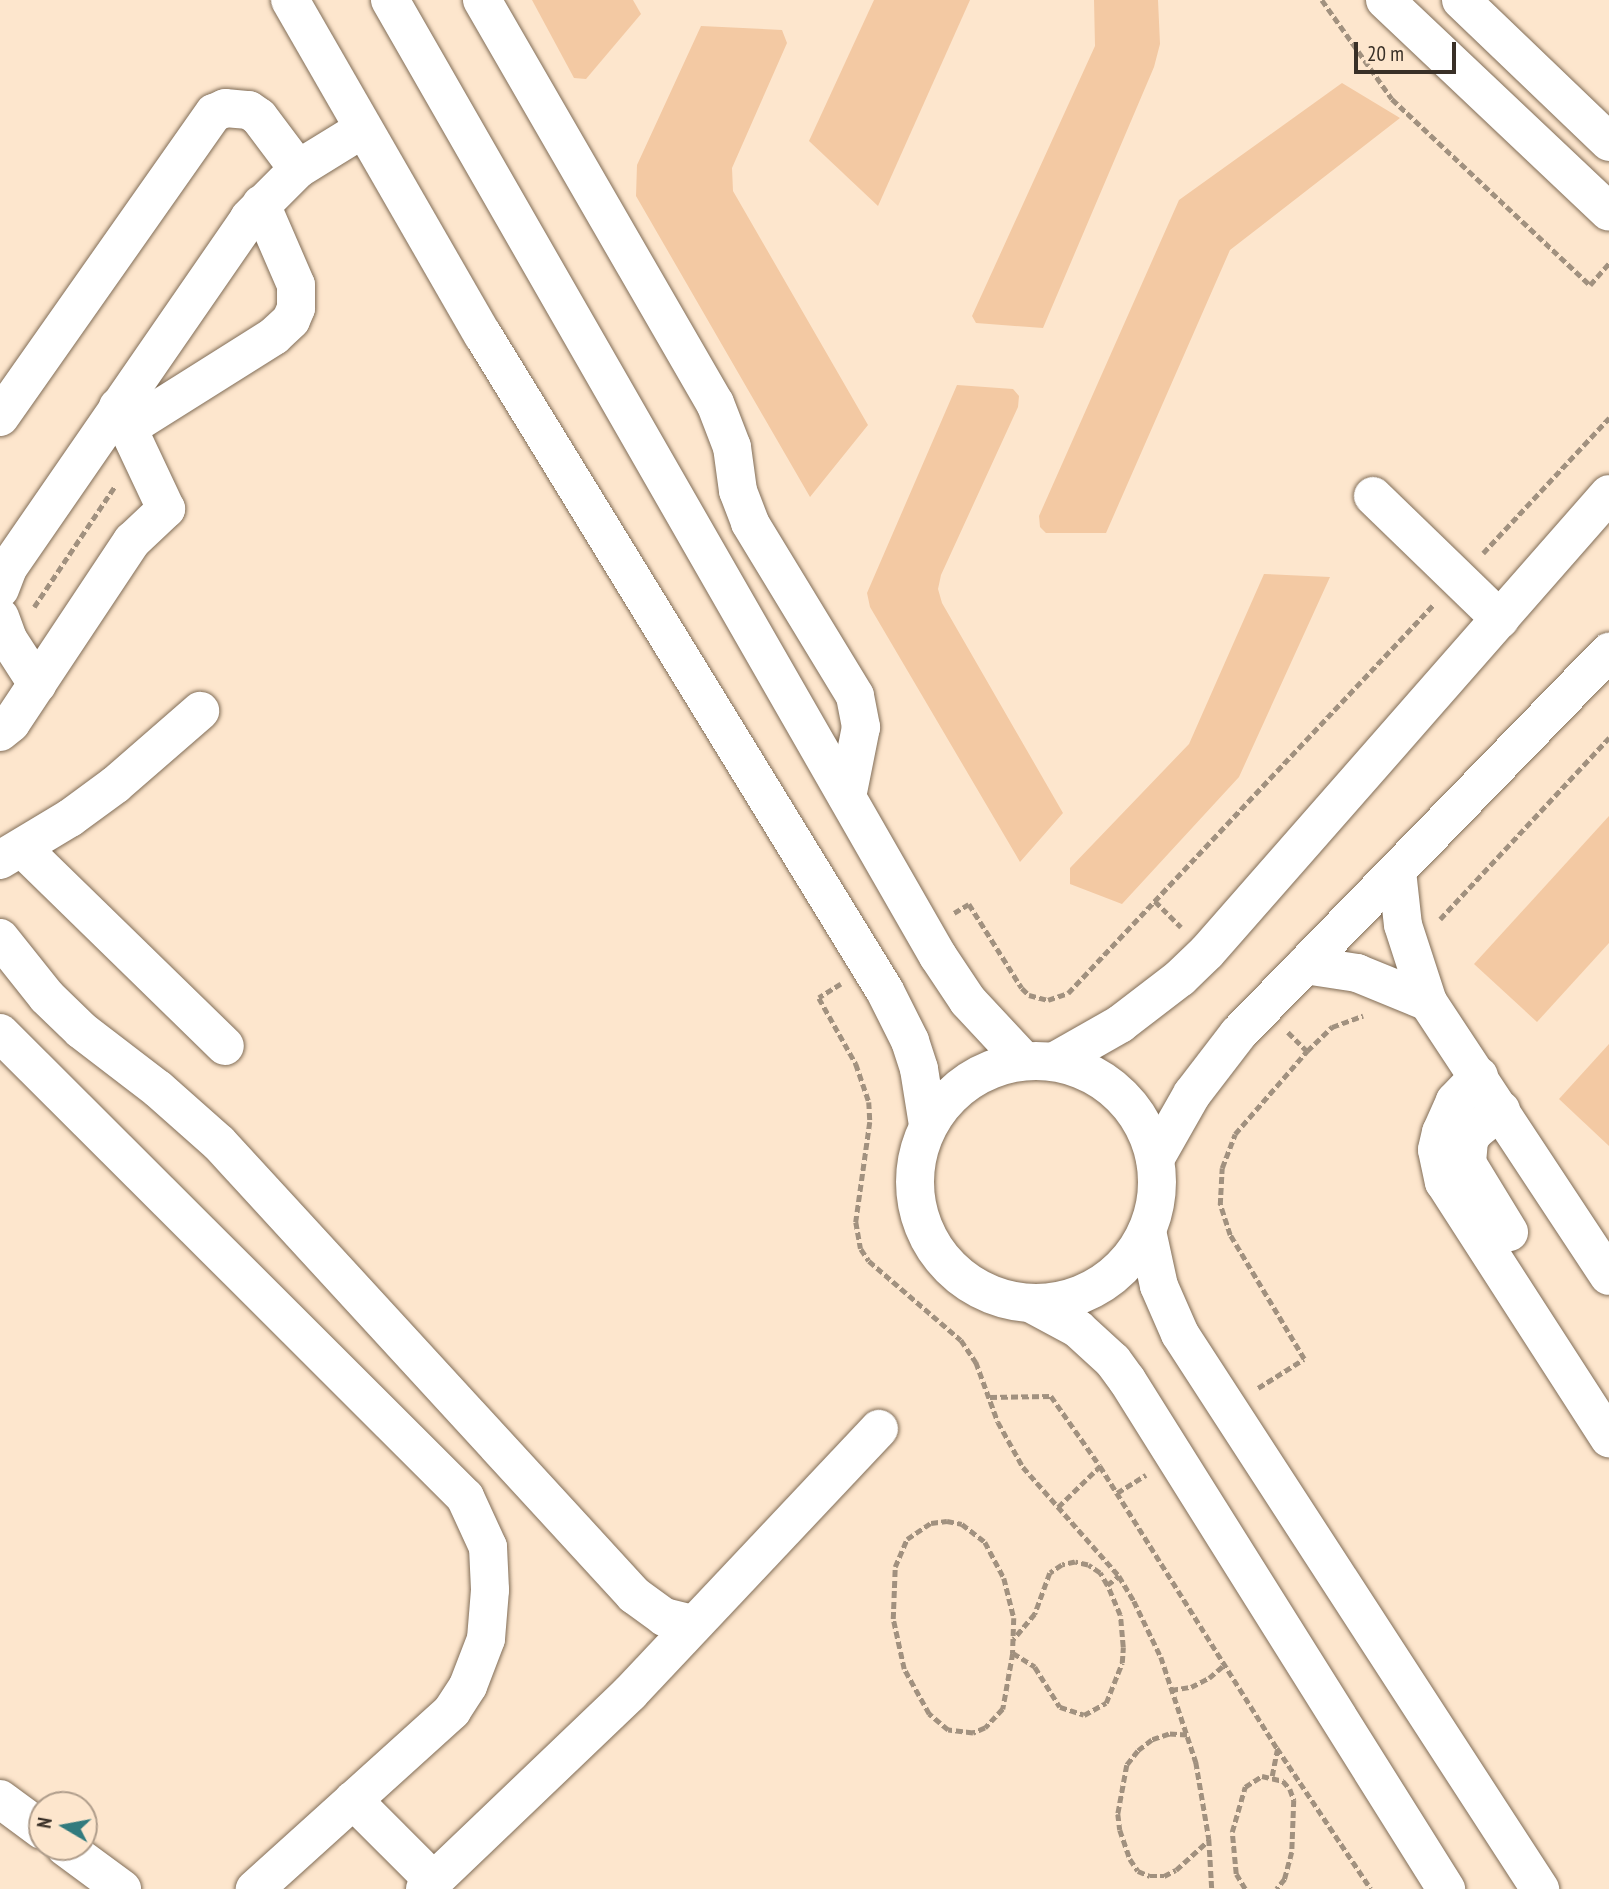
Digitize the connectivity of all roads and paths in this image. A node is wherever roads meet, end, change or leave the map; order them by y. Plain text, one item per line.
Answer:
1 (290, 0) edge
2 (390, 0) edge
3 (482, 0) edge
4 (1322, 0) edge
5 (1385, 0) edge
6 (1461, 0) edge
7 (363, 129) junction
8 (1609, 142) edge
9 (298, 169) junction
10 (261, 204) junction
11 (1609, 212) edge
12 (1609, 263) edge
13 (0, 417) edge
14 (1609, 418) edge
15 (129, 431) junction
16 (738, 491) junction
17 (1609, 494) edge
18 (1367, 503) dead end
19 (1609, 520) edge
20 (1563, 547) junction
21 (712, 564) junction
22 (1451, 586) junction
23 (0, 589) edge
24 (16, 613) edge
25 (1493, 627) junction
26 (1609, 652) edge
27 (37, 684) junction
28 (200, 712) dead end
29 (0, 732) edge
30 (1609, 738) edge
31 (847, 797) junction
32 (11, 854) edge
33 (1397, 871) junction
34 (1435, 925) dead end
35 (924, 931) junction
36 (0, 938) edge
37 (1305, 965) junction
38 (868, 967) junction
39 (1429, 1002) junction
40 (1372, 1015) dead end
41 (0, 1033) edge
42 (225, 1046) dead end
43 (1040, 1061) junction
44 (1479, 1076) junction
45 (1501, 1110) junction
46 (928, 1125) junction
47 (1155, 1159) junction
48 (1147, 1231) junction
49 (1510, 1232) dead end
50 (1609, 1276) edge
51 (1030, 1303) junction
52 (990, 1397) junction
53 (1226, 1408) junction
54 (879, 1429) dead end
55 (1609, 1438) edge
56 (1100, 1466) junction
57 (1058, 1507) junction
58 (1119, 1576) junction
59 (1107, 1585) junction
60 (693, 1624) junction
61 (1014, 1639) junction
62 (1013, 1653) junction
63 (1224, 1665) junction
64 (1171, 1690) junction
65 (1187, 1735) junction
66 (1277, 1748) junction
67 (1272, 1776) junction
68 (0, 1799) edge
69 (353, 1800) junction
70 (28, 1820) edge
71 (1209, 1839) junction
72 (84, 1861) edge
73 (429, 1885) edge
74 (122, 1889) edge
75 (255, 1889) edge
76 (1212, 1889) edge
77 (1245, 1889) edge
78 (1278, 1889) edge
79 (1371, 1889) edge
80 (1446, 1889) edge
81 (1539, 1889) edge

1 - 7 street
2 - 21 street
3 - 16 street
4 - 12 path
5 - 11 street
6 - 8 street
7 - 9 street
7 - 38 street
9 - 10 street
9 - 13 street
10 - 15 street
10 - 15 street
14 - 22 path
15 - 23 street
15 - 24 path
15 - 27 street
16 - 21 street
16 - 31 street
17 - 20 street
18 - 22 street
19 - 20 street
20 - 25 street
21 - 31 street
22 - 25 street
22 - 35 path
24 - 27 street
25 - 43 street
26 - 33 street
27 - 29 street
28 - 32 street
30 - 34 path
31 - 35 street
32 - 42 street
33 - 37 street
33 - 39 street
35 - 43 street
36 - 60 street
37 - 39 street
37 - 47 street
38 - 46 street
38 - 52 path
39 - 44 street
40 - 53 path
41 - 69 street
43 - 46 street
43 - 47 street
44 - 45 street
44 - 55 street
45 - 49 street
45 - 50 street
46 - 51 street
47 - 48 street
48 - 51 street
48 - 53 street
51 - 80 street
52 - 56 path
52 - 57 path
53 - 81 street
54 - 60 street
56 - 57 path
56 - 63 path
57 - 58 path
58 - 59 path
58 - 64 path
59 - 61 path
59 - 62 path
60 - 73 street
61 - 62 path
61 - 62 path
63 - 64 path
63 - 66 path
64 - 65 path
65 - 71 path
65 - 71 path
66 - 67 path
66 - 79 path
67 - 77 path
67 - 78 path
68 - 70 street
69 - 73 street
69 - 75 street
71 - 76 path
72 - 74 street

